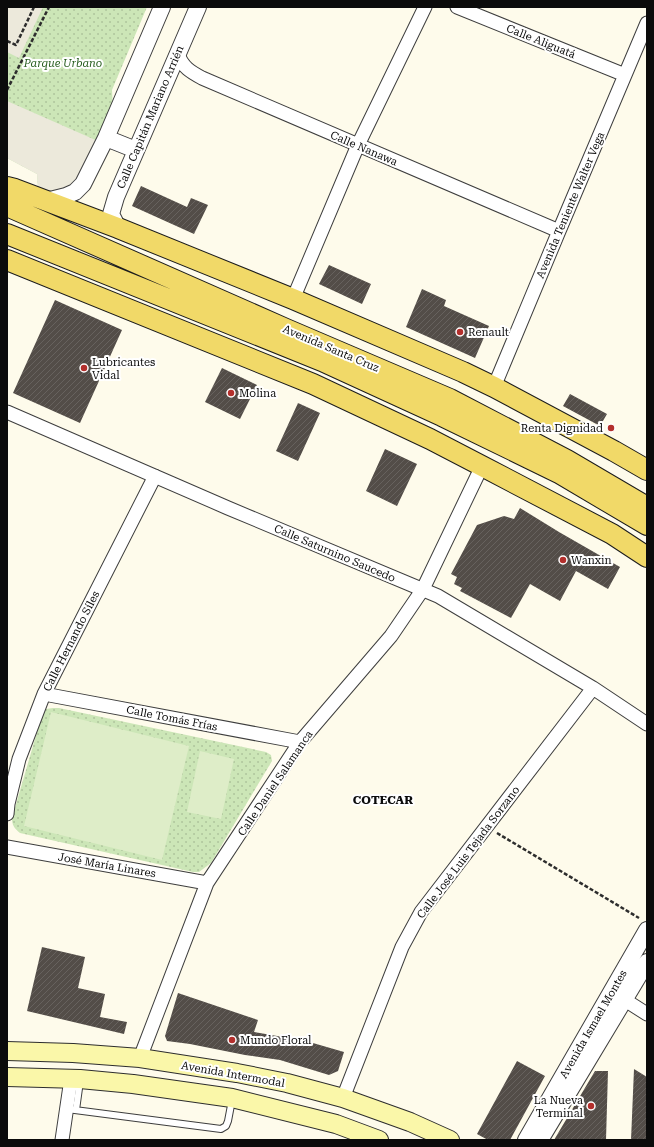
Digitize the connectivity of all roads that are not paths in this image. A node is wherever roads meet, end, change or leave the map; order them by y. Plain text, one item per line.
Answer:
1 (162, 7) edge
2 (198, 7) edge
3 (425, 7) edge
4 (457, 7) edge
5 (647, 23) edge
6 (178, 54) junction
7 (625, 75) junction
8 (106, 138) junction
9 (358, 146) junction
10 (136, 150) junction
11 (7, 187) edge
12 (46, 201) junction
13 (7, 206) edge
14 (118, 228) junction
15 (558, 231) junction
16 (7, 234) edge
17 (7, 260) edge
18 (293, 299) junction
19 (236, 325) junction
20 (339, 352) junction
21 (312, 384) junction
22 (494, 387) junction
23 (7, 412) edge
24 (482, 466) junction
25 (647, 470) edge
26 (155, 476) junction
27 (647, 507) edge
28 (647, 525) edge
29 (647, 558) edge
30 (423, 589) junction
31 (593, 688) junction
32 (44, 694) junction
33 (647, 724) edge
34 (300, 742) junction
35 (7, 814) edge
36 (7, 847) edge
37 (207, 883) junction
38 (644, 924) edge
39 (647, 962) edge
40 (624, 1000) junction
41 (647, 1014) edge
42 (7, 1051) edge
43 (140, 1058) junction
44 (237, 1073) junction
45 (7, 1077) edge
46 (76, 1079) junction
47 (232, 1098) junction
48 (343, 1098) junction
49 (71, 1110) junction
50 (62, 1140) edge
51 (379, 1140) edge
52 (450, 1140) edge
53 (526, 1140) edge
54 (540, 1140) edge

1 - 8 street
2 - 6 street, Calle Capitán Mariano Arrién
3 - 9 street
4 - 7 street, Calle Aliguatá
5 - 7 street, Avenida Teniente Walter Vega
6 - 9 street, Calle Nanawa
6 - 10 street, Calle Capitán Mariano Arrién
7 - 15 street, Avenida Teniente Walter Vega
8 - 10 street
8 - 12 street
9 - 15 street, Calle Nanawa
9 - 18 street
10 - 14 street, Calle Capitán Mariano Arrién
11 - 12 main road
12 - 14 main road
13 - 20 main road, Avenida Santa Cruz
14 - 18 main road
15 - 22 street, Avenida Teniente Walter Vega
16 - 19 main road, Avenida Santa Cruz
17 - 21 main road
18 - 20 main road
18 - 22 main road
19 - 21 main road
19 - 28 main road, Avenida Santa Cruz
20 - 27 main road, Avenida Santa Cruz
21 - 24 main road
22 - 25 main road
23 - 26 street, Calle Saturnino Saucedo
24 - 29 main road
24 - 30 street, Calle Daniel Salamanca
26 - 30 street, Calle Saturnino Saucedo
26 - 32 street, Calle Hernando Síles
30 - 31 street, Calle Saturnino Saucedo
30 - 34 street, Calle Daniel Salamanca
31 - 33 street, Calle Saturnino Saucedo
31 - 48 street, Calle José Luis Tejada Sorzano
32 - 34 street, Calle Tomás Frías
32 - 35 street, Calle Hernando Síles
34 - 37 street, Calle Daniel Salamanca
36 - 37 street, José María Linares
37 - 43 street, Calle Daniel Salamanca
38 - 53 street, Avenida Ismael Montes
39 - 40 street, Avenida Ismael Montes
40 - 41 street
40 - 54 street, Avenida Ismael Montes
42 - 43 main road, Avenida Intermodal
43 - 44 main road, Avenida Intermodal
44 - 47 main road
44 - 48 main road, Avenida Intermodal
45 - 46 main road
46 - 47 main road
46 - 49 street
47 - 49 lane
47 - 51 main road
48 - 52 main road, Avenida Intermodal
49 - 50 street

